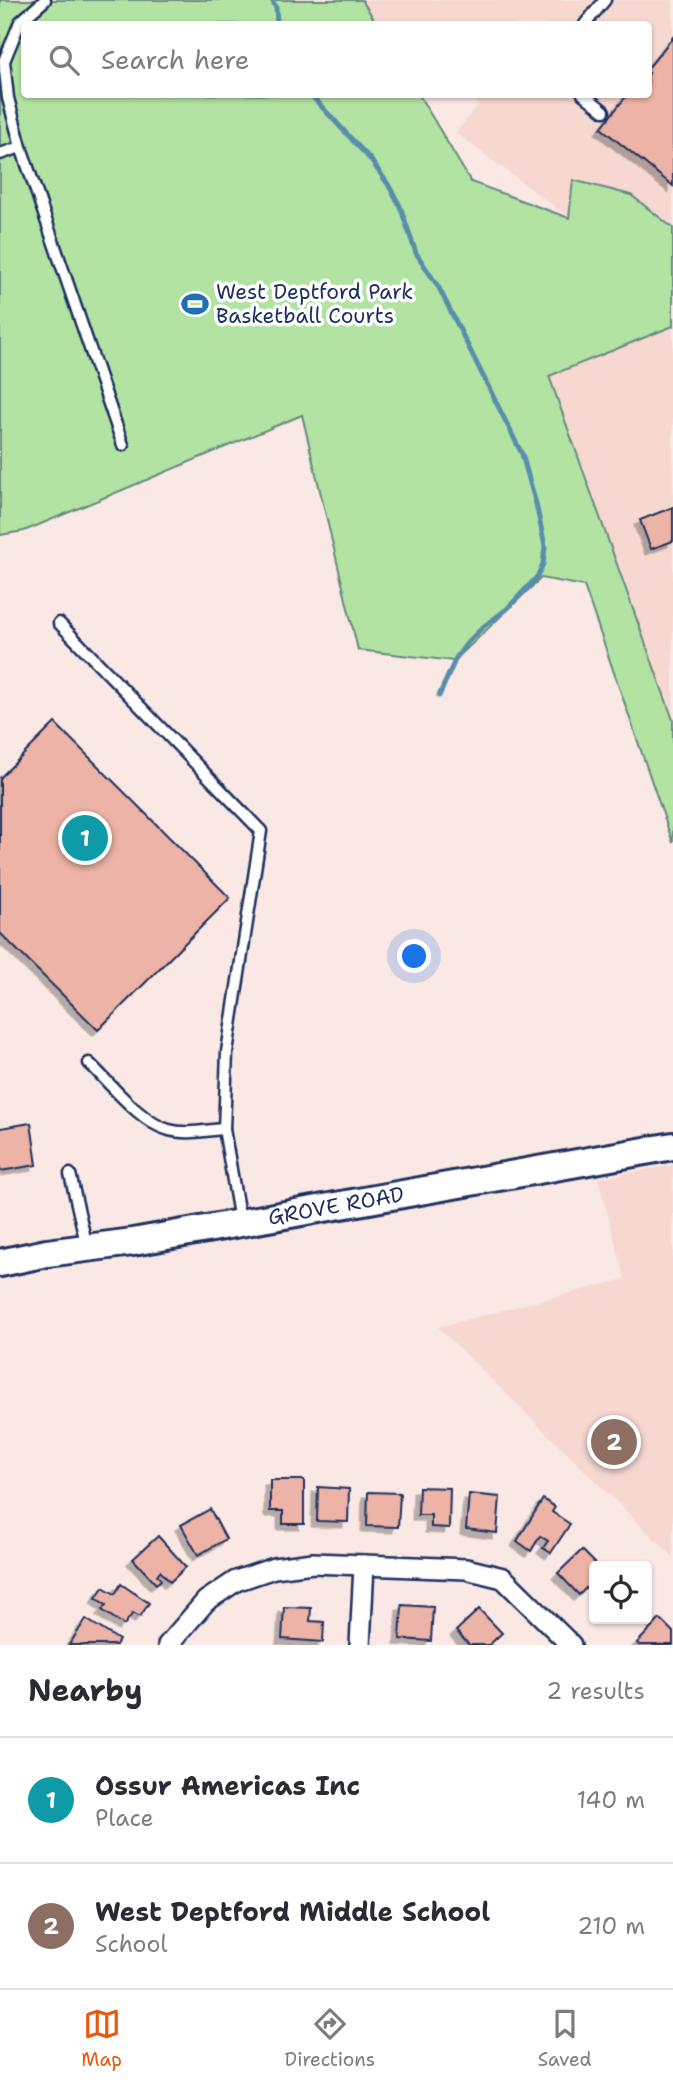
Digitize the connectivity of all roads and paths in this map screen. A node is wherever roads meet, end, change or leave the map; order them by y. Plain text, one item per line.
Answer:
1 (45, 0) edge
2 (605, 0) edge
3 (21, 21) edge
4 (21, 21) edge
5 (588, 21) edge
6 (588, 98) edge
7 (604, 111) dead end
8 (20, 147) junction
9 (0, 154) edge
10 (123, 445) dead end
11 (59, 623) dead end
12 (89, 1063) dead end
13 (224, 1129) junction
14 (673, 1146) edge
15 (70, 1174) dead end
16 (240, 1222) junction
17 (87, 1247) junction
18 (0, 1264) edge
19 (364, 1565) junction
20 (168, 1645) edge
21 (360, 1645) edge
22 (571, 1645) edge

1 - 4 lane
2 - 5 lane
3 - 8 lane
6 - 7 lane
8 - 9 lane
8 - 10 lane
11 - 13 lane
12 - 13 lane
13 - 16 lane
14 - 16 main road, GROVE ROAD
15 - 17 lane
16 - 17 main road, GROVE ROAD
17 - 18 main road, GROVE ROAD
19 - 20 street
19 - 21 street
19 - 22 street

